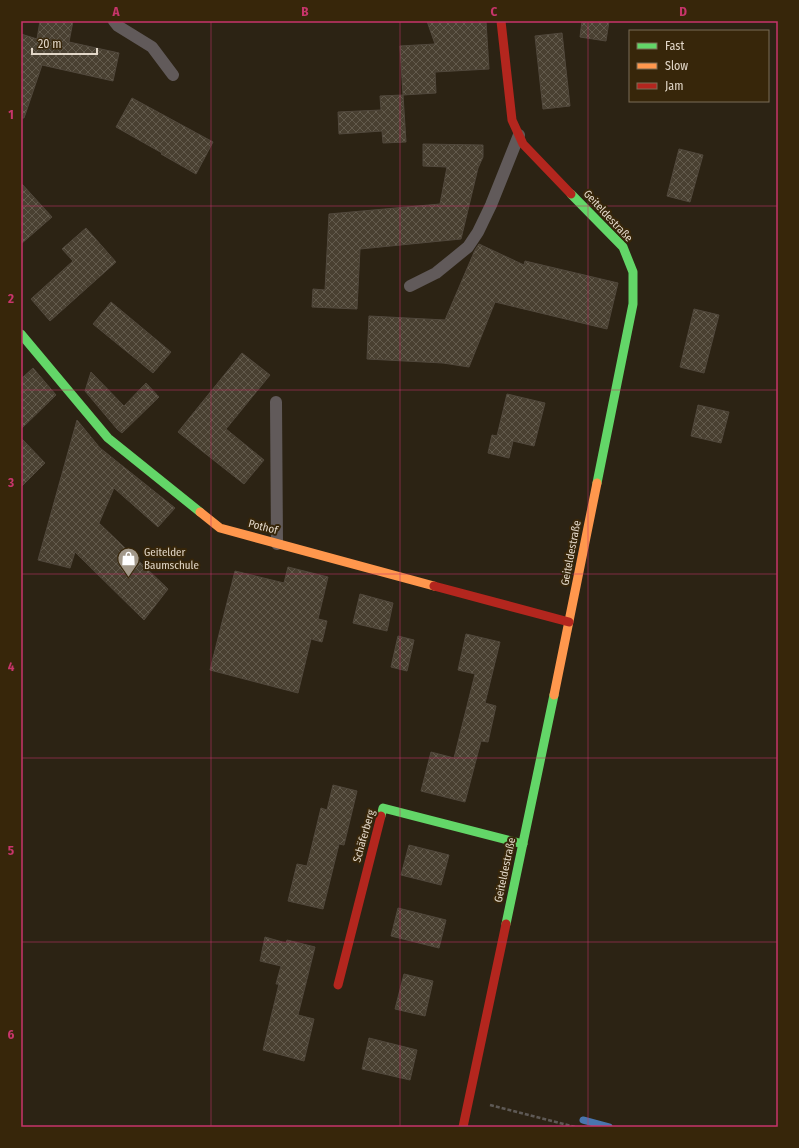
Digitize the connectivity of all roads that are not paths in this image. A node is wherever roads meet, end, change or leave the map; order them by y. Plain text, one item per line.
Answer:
1 (114, 21) edge
2 (501, 21) edge
3 (173, 75) dead end
4 (519, 135) junction
5 (410, 286) dead end
6 (21, 334) edge
7 (276, 402) dead end
8 (277, 544) junction
9 (569, 622) junction
10 (523, 844) junction
11 (338, 985) dead end
12 (463, 1127) edge

1 - 3 lane
2 - 4 street, Geiteldestraße
4 - 5 lane
4 - 9 street, Geiteldestraße
6 - 8 street, Pothof
7 - 8 lane
8 - 9 street, Pothof
9 - 10 street, Geiteldestraße
10 - 11 street, Schäferberg
10 - 12 street, Geiteldestraße

